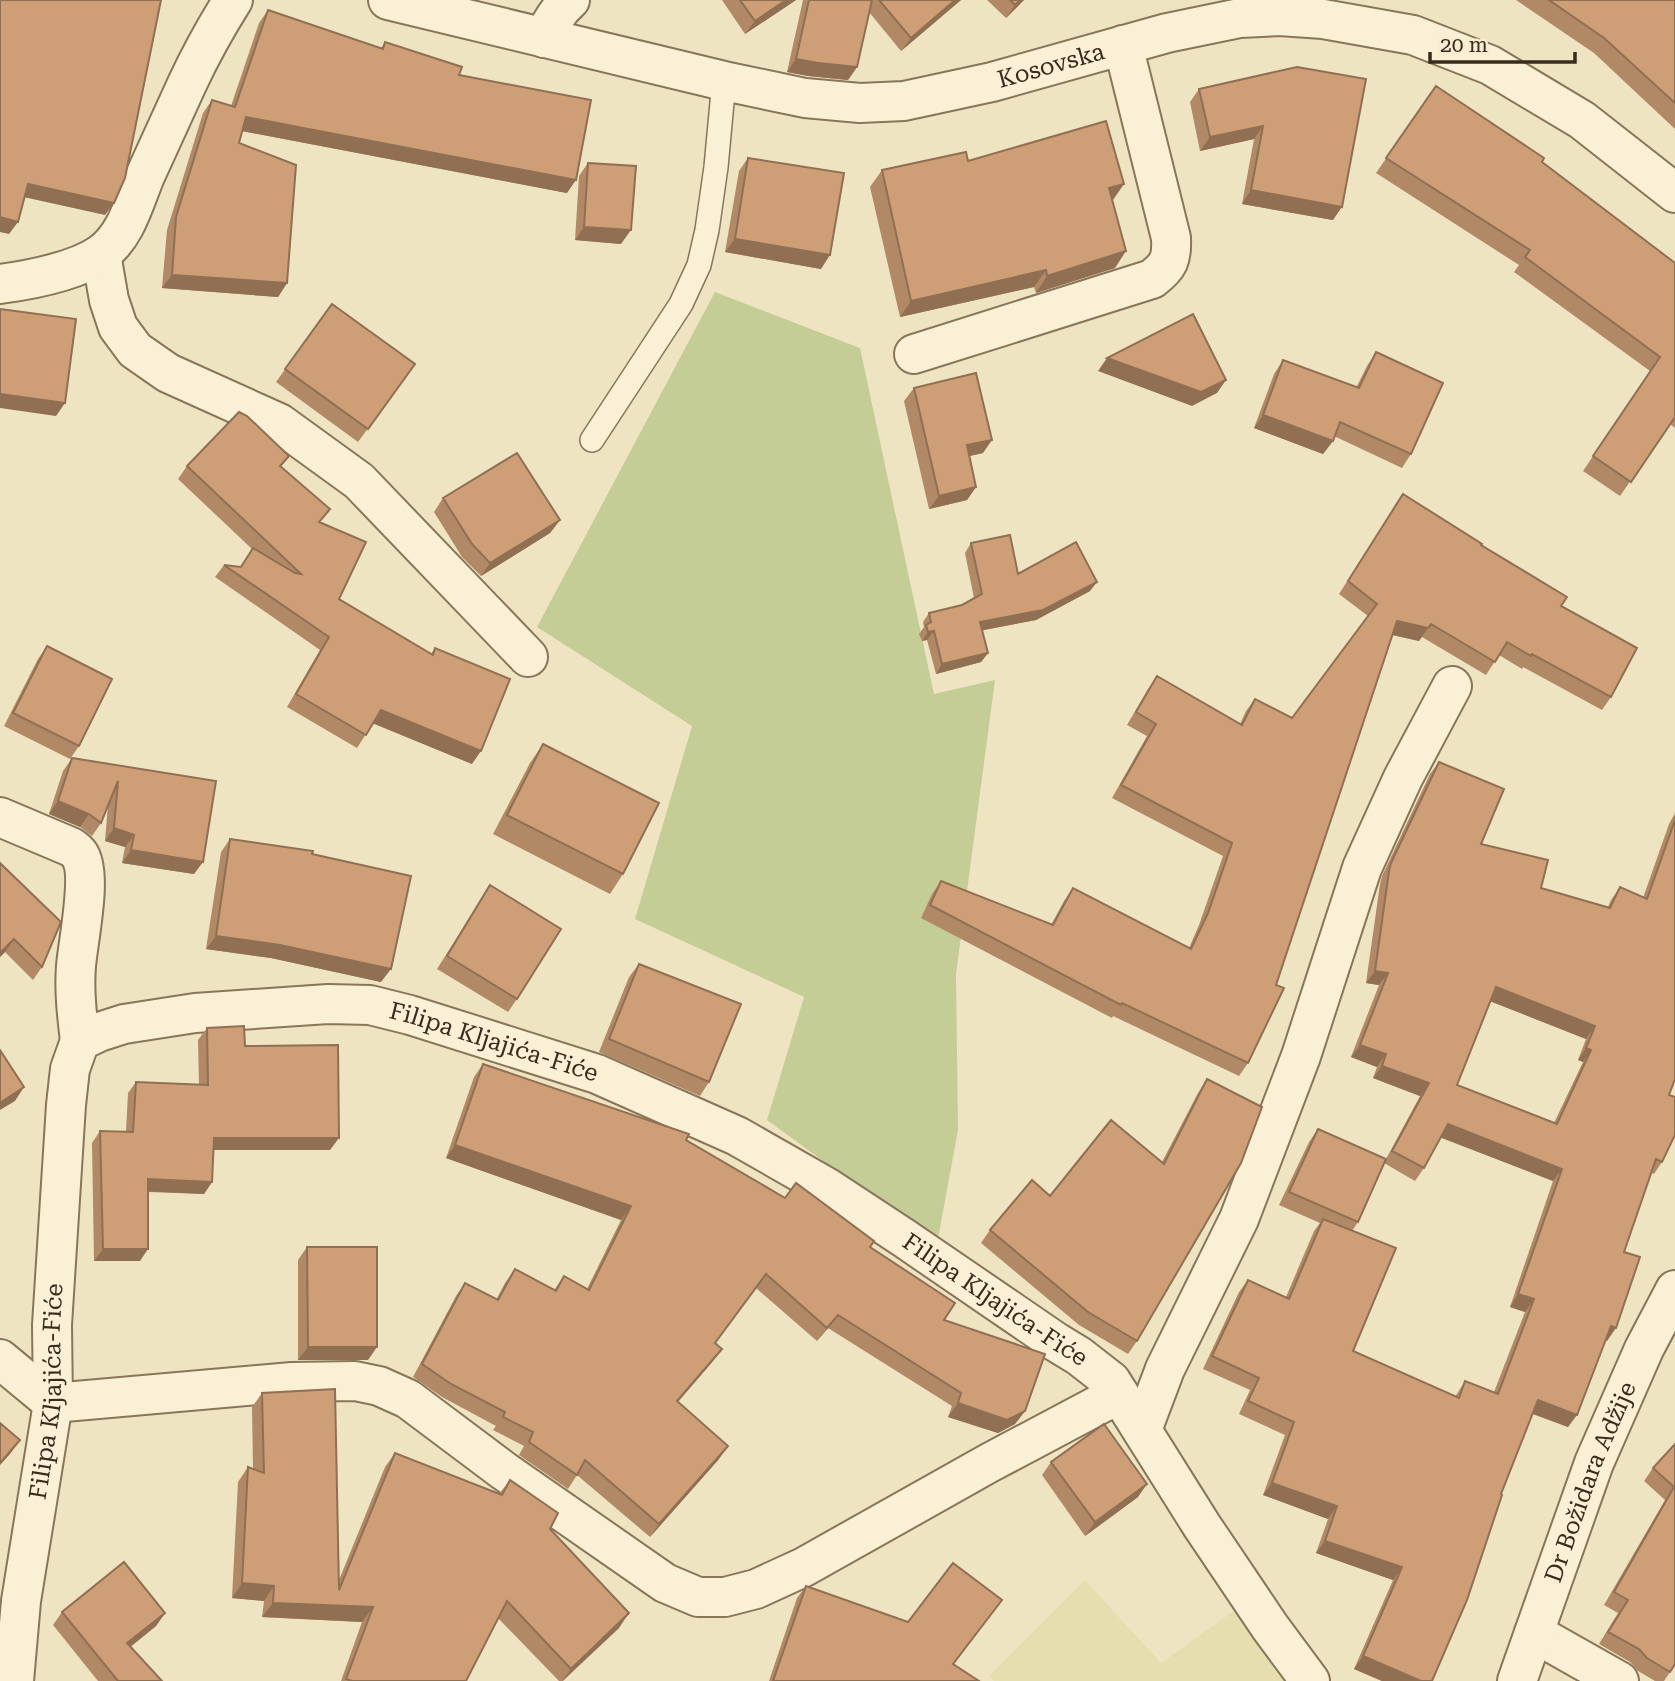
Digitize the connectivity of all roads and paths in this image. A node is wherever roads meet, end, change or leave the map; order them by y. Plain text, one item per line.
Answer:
1 (233, 0) edge
2 (388, 0) edge
3 (570, 0) edge
4 (544, 38) junction
5 (1123, 46) junction
6 (724, 81) junction
7 (1675, 193) edge
8 (101, 254) junction
9 (0, 284) edge
10 (914, 354) dead end
11 (592, 440) dead end
12 (528, 657) dead end
13 (1452, 686) dead end
14 (0, 817) edge
15 (80, 1041) junction
16 (1675, 1290) edge
17 (0, 1359) edge
18 (1119, 1394) junction
19 (53, 1403) junction
20 (1142, 1430) junction
21 (10, 1601) edge
22 (1534, 1633) junction
23 (14, 1681) edge
24 (1310, 1681) edge
25 (1517, 1681) edge
26 (1619, 1681) edge

1 - 8 street
2 - 4 street, Kosovska
3 - 4 street
4 - 6 street, Kosovska
5 - 6 street, Kosovska
5 - 7 street, Kosovska
5 - 10 street
6 - 11 lane
8 - 9 street
8 - 12 street
13 - 20 street
14 - 15 street
15 - 18 street, Filipa Kljajića-Fiće
15 - 19 street, Filipa Kljajića-Fiće
16 - 22 street, Dr Božidara Adžije
17 - 19 street
18 - 19 street
18 - 20 street, Filipa Kljajića-Fiće
19 - 21 street, Filipa Kljajića-Fiće
20 - 24 street, Filipa Kljajića-Fiće
21 - 23 street, Filipa Kljajića-Fiće
22 - 25 street, Dr Božidara Adžije
22 - 26 street

